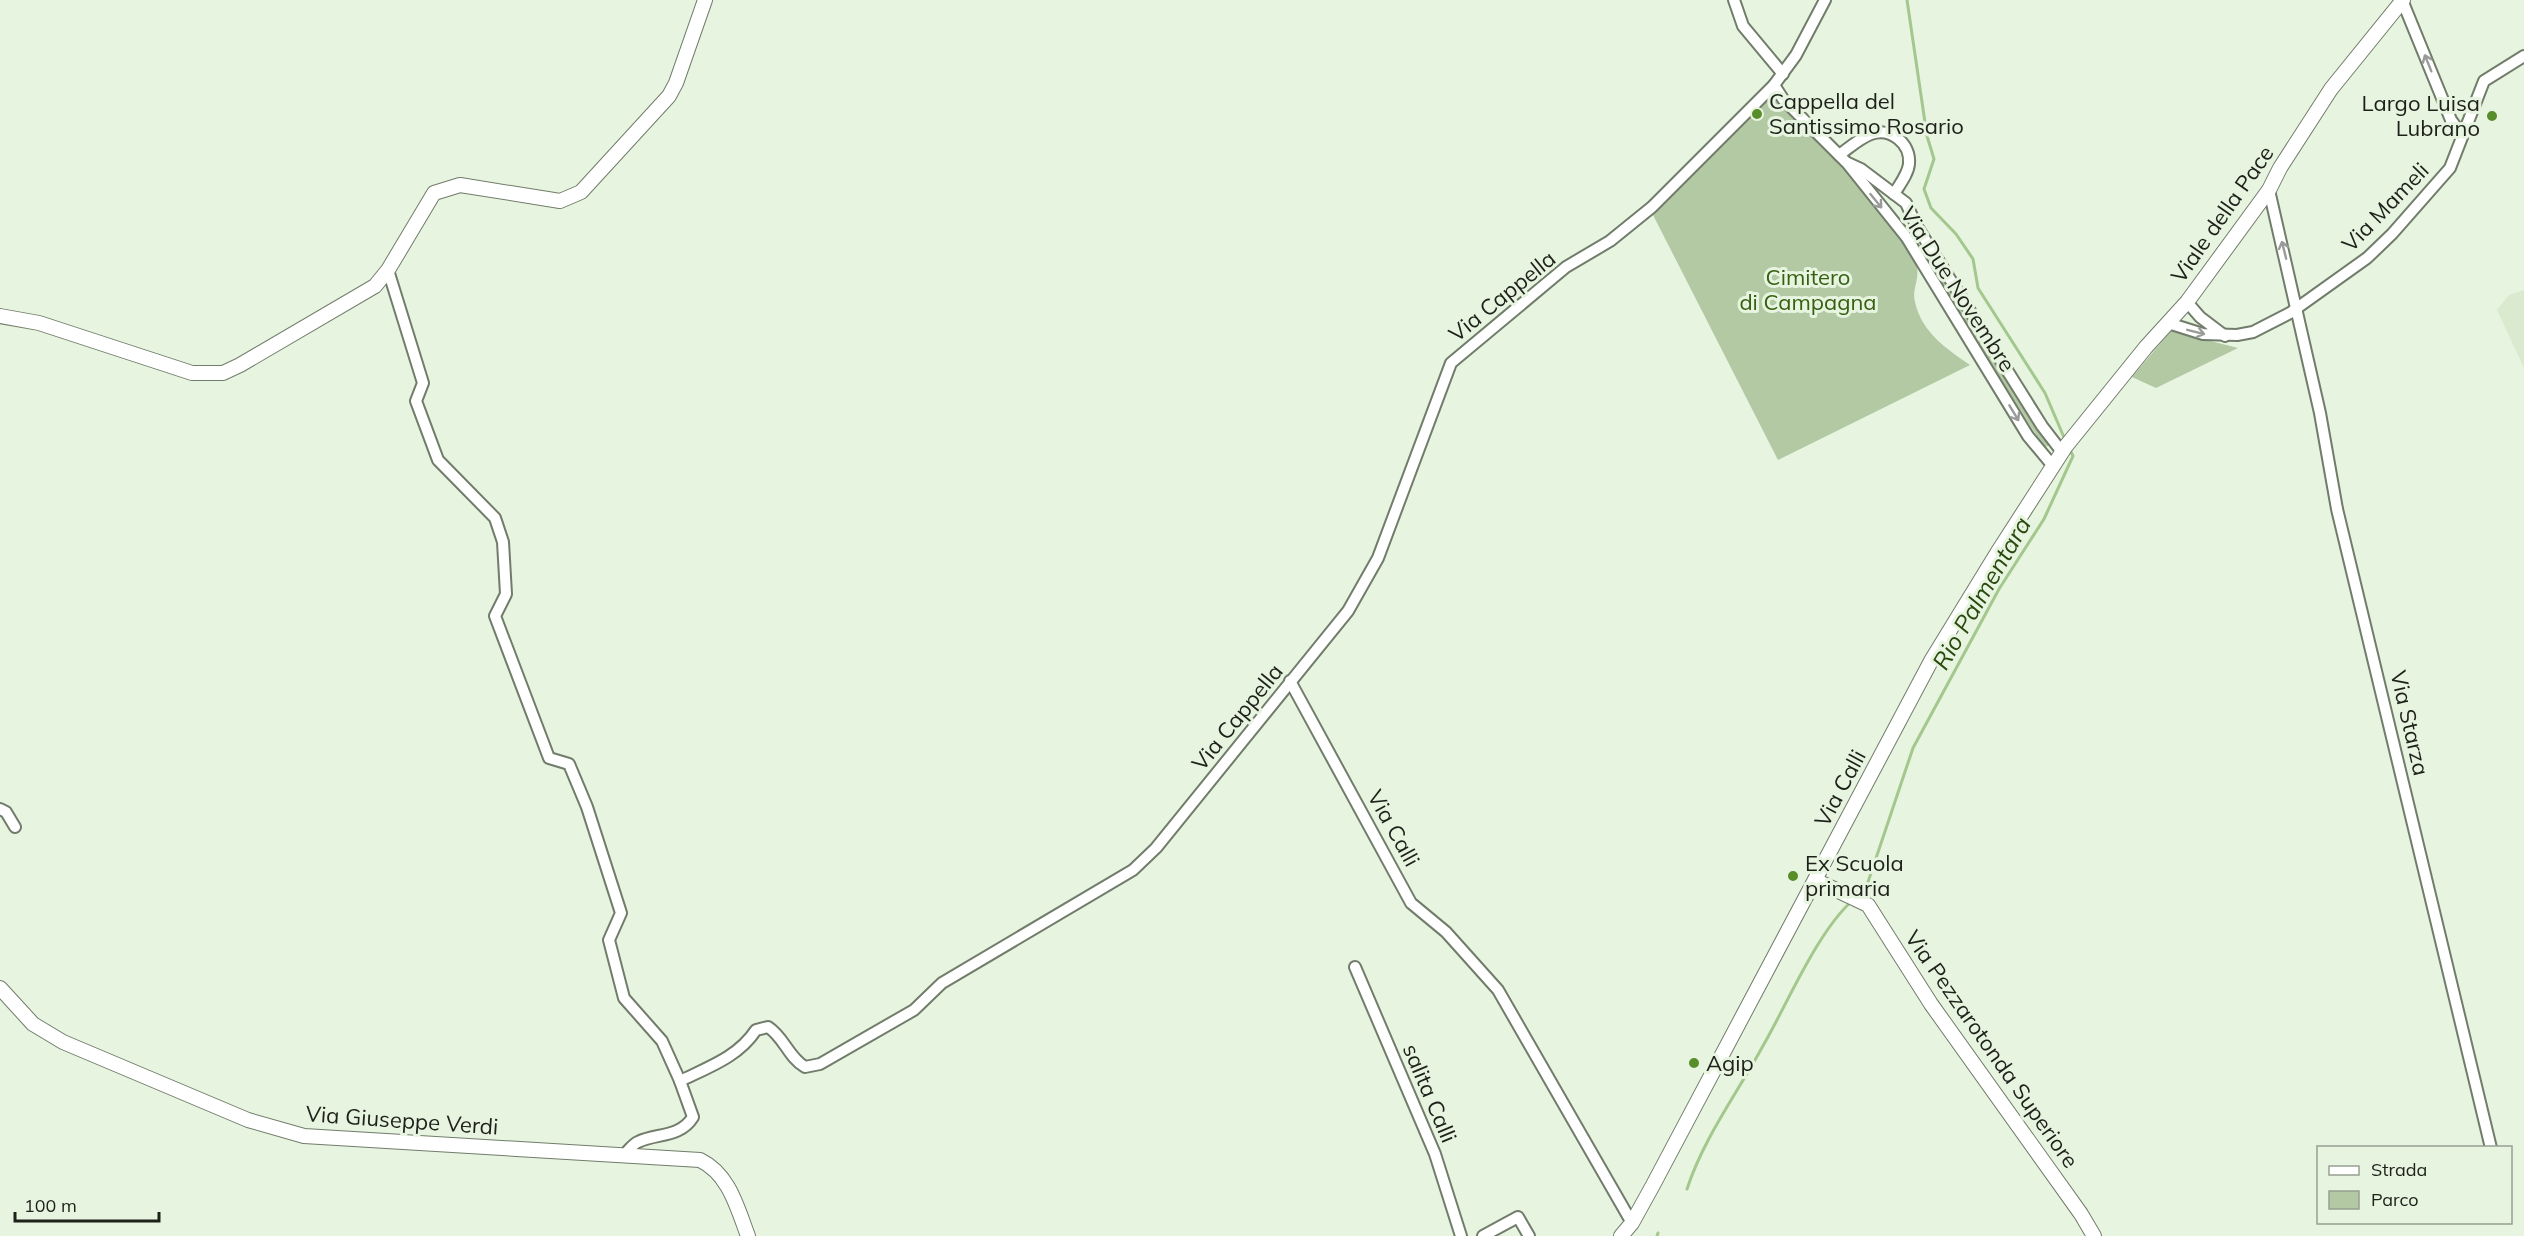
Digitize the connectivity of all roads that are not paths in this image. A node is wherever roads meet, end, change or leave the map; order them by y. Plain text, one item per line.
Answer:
1 (705, 0) edge
2 (1734, 0) edge
3 (1825, 0) edge
4 (2402, 0) edge
5 (2524, 56) edge
6 (1783, 74) junction
7 (1774, 85) junction
8 (2462, 135) junction
9 (1839, 154) junction
10 (1847, 163) junction
11 (2269, 190) junction
12 (1894, 194) junction
13 (388, 270) junction
14 (2187, 302) junction
15 (2298, 307) junction
16 (0, 316) edge
17 (2168, 323) junction
18 (2225, 336) junction
19 (2064, 449) junction
20 (2053, 466) junction
21 (1290, 681) junction
22 (0, 809) edge
23 (15, 827) dead end
24 (1815, 880) junction
25 (1355, 967) dead end
26 (0, 988) edge
27 (680, 1081) junction
28 (2491, 1146) edge
29 (624, 1155) junction
30 (1632, 1223) junction
31 (748, 1236) edge
32 (1461, 1236) edge
33 (1483, 1236) edge
34 (1529, 1236) edge
35 (1621, 1236) edge
36 (2094, 1236) edge

1 - 13 street
2 - 6 street
3 - 6 street, Via Cappella
8 -> 4 street
4 - 11 street, Viale della Pace
5 - 8 street, Via Mameli
6 - 7 street, Via Cappella
7 - 9 street, Via Due Novembre
7 - 21 street, Via Cappella
8 - 15 street, Via Mameli
9 - 10 street, Via Due Novembre
9 - 12 street
10 - 12 street, Via Due Novembre
10 -> 20 street, Via Due Novembre
11 - 14 street, Viale della Pace
15 -> 11 street, Via Starza
12 - 19 street, Via Due Novembre
13 - 16 street
13 - 27 street
14 - 17 street, Viale della Pace
14 - 18 street
15 - 18 street, Via Mameli
15 - 28 street, Via Starza
17 -> 18 street, Via Mameli
17 - 19 street, Viale della Pace
19 - 20 street, Via Calli
20 - 24 street, Via Calli
21 - 27 street, Via Cappella
21 - 30 street, Via Calli
22 - 23 street
24 - 30 street, Via Calli
24 - 36 street, Via Pezzarotonda Superiore
25 - 32 street, salita Calli
26 - 29 street, Via Giuseppe Verdi
27 - 29 street
29 - 31 street, Via Giuseppe Verdi
30 - 35 street, Via Calli
33 - 34 street

